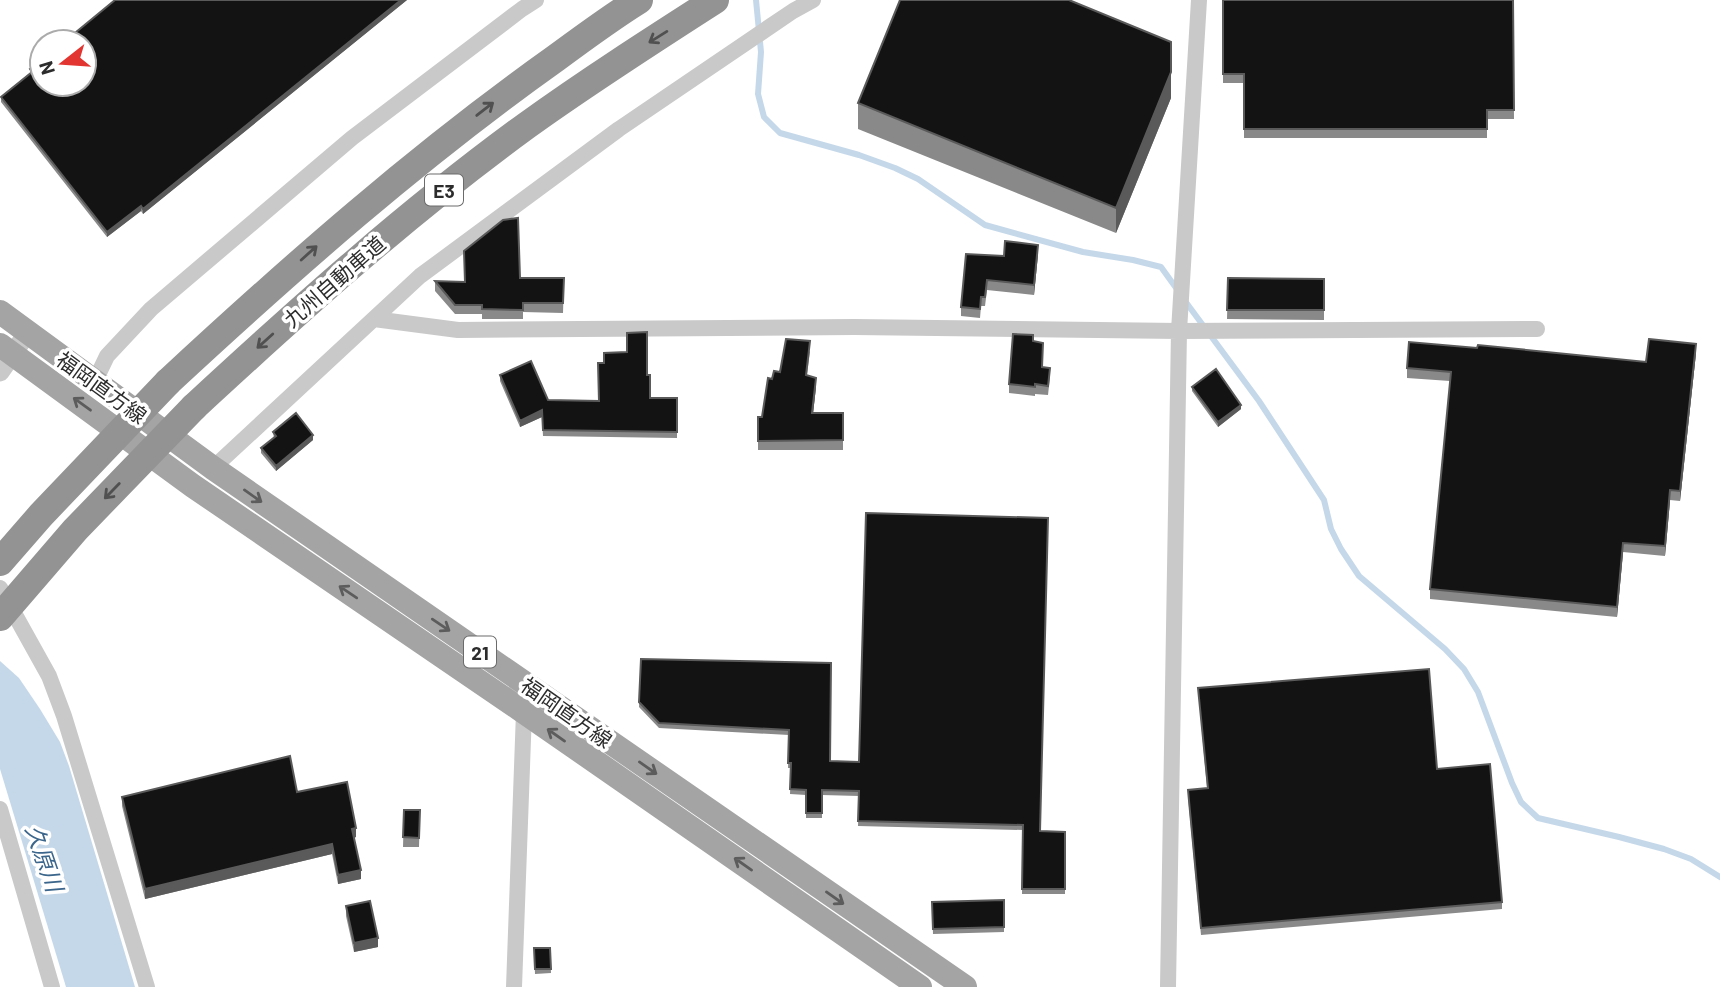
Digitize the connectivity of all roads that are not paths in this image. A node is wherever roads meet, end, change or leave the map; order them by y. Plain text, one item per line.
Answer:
1 (536, 0) edge
2 (639, 0) edge
3 (715, 0) edge
4 (813, 0) edge
5 (1199, 0) edge
6 (0, 312) edge
7 (374, 319) junction
8 (1537, 329) dead end
9 (1179, 331) junction
10 (28, 332) junction
11 (4, 357) edge
12 (95, 381) junction
13 (213, 468) junction
14 (0, 562) edge
15 (0, 588) edge
16 (0, 617) edge
17 (524, 712) junction
18 (0, 809) edge
19 (52, 987) edge
20 (147, 987) edge
21 (514, 987) edge
22 (920, 987) edge
23 (965, 987) edge
24 (1168, 987) edge

1 - 12 street
14 -> 2 highway, 九州自動車道 / E3, bridge
3 -> 16 highway, 九州自動車道 / E3, bridge
4 - 7 street
5 - 9 street
6 - 10 main road, 福岡直方線 / 21
7 - 9 street
7 - 13 street
8 - 9 street
9 - 24 street
10 - 11 street
10 - 12 main road, 福岡直方線 / 21
17 -> 11 main road, 福岡直方線 / 21
12 - 13 main road, 福岡直方線 / 21
13 -> 23 main road, 福岡直方線 / 21
15 - 20 street
17 - 21 street
22 -> 17 main road, 福岡直方線 / 21
18 - 19 street

